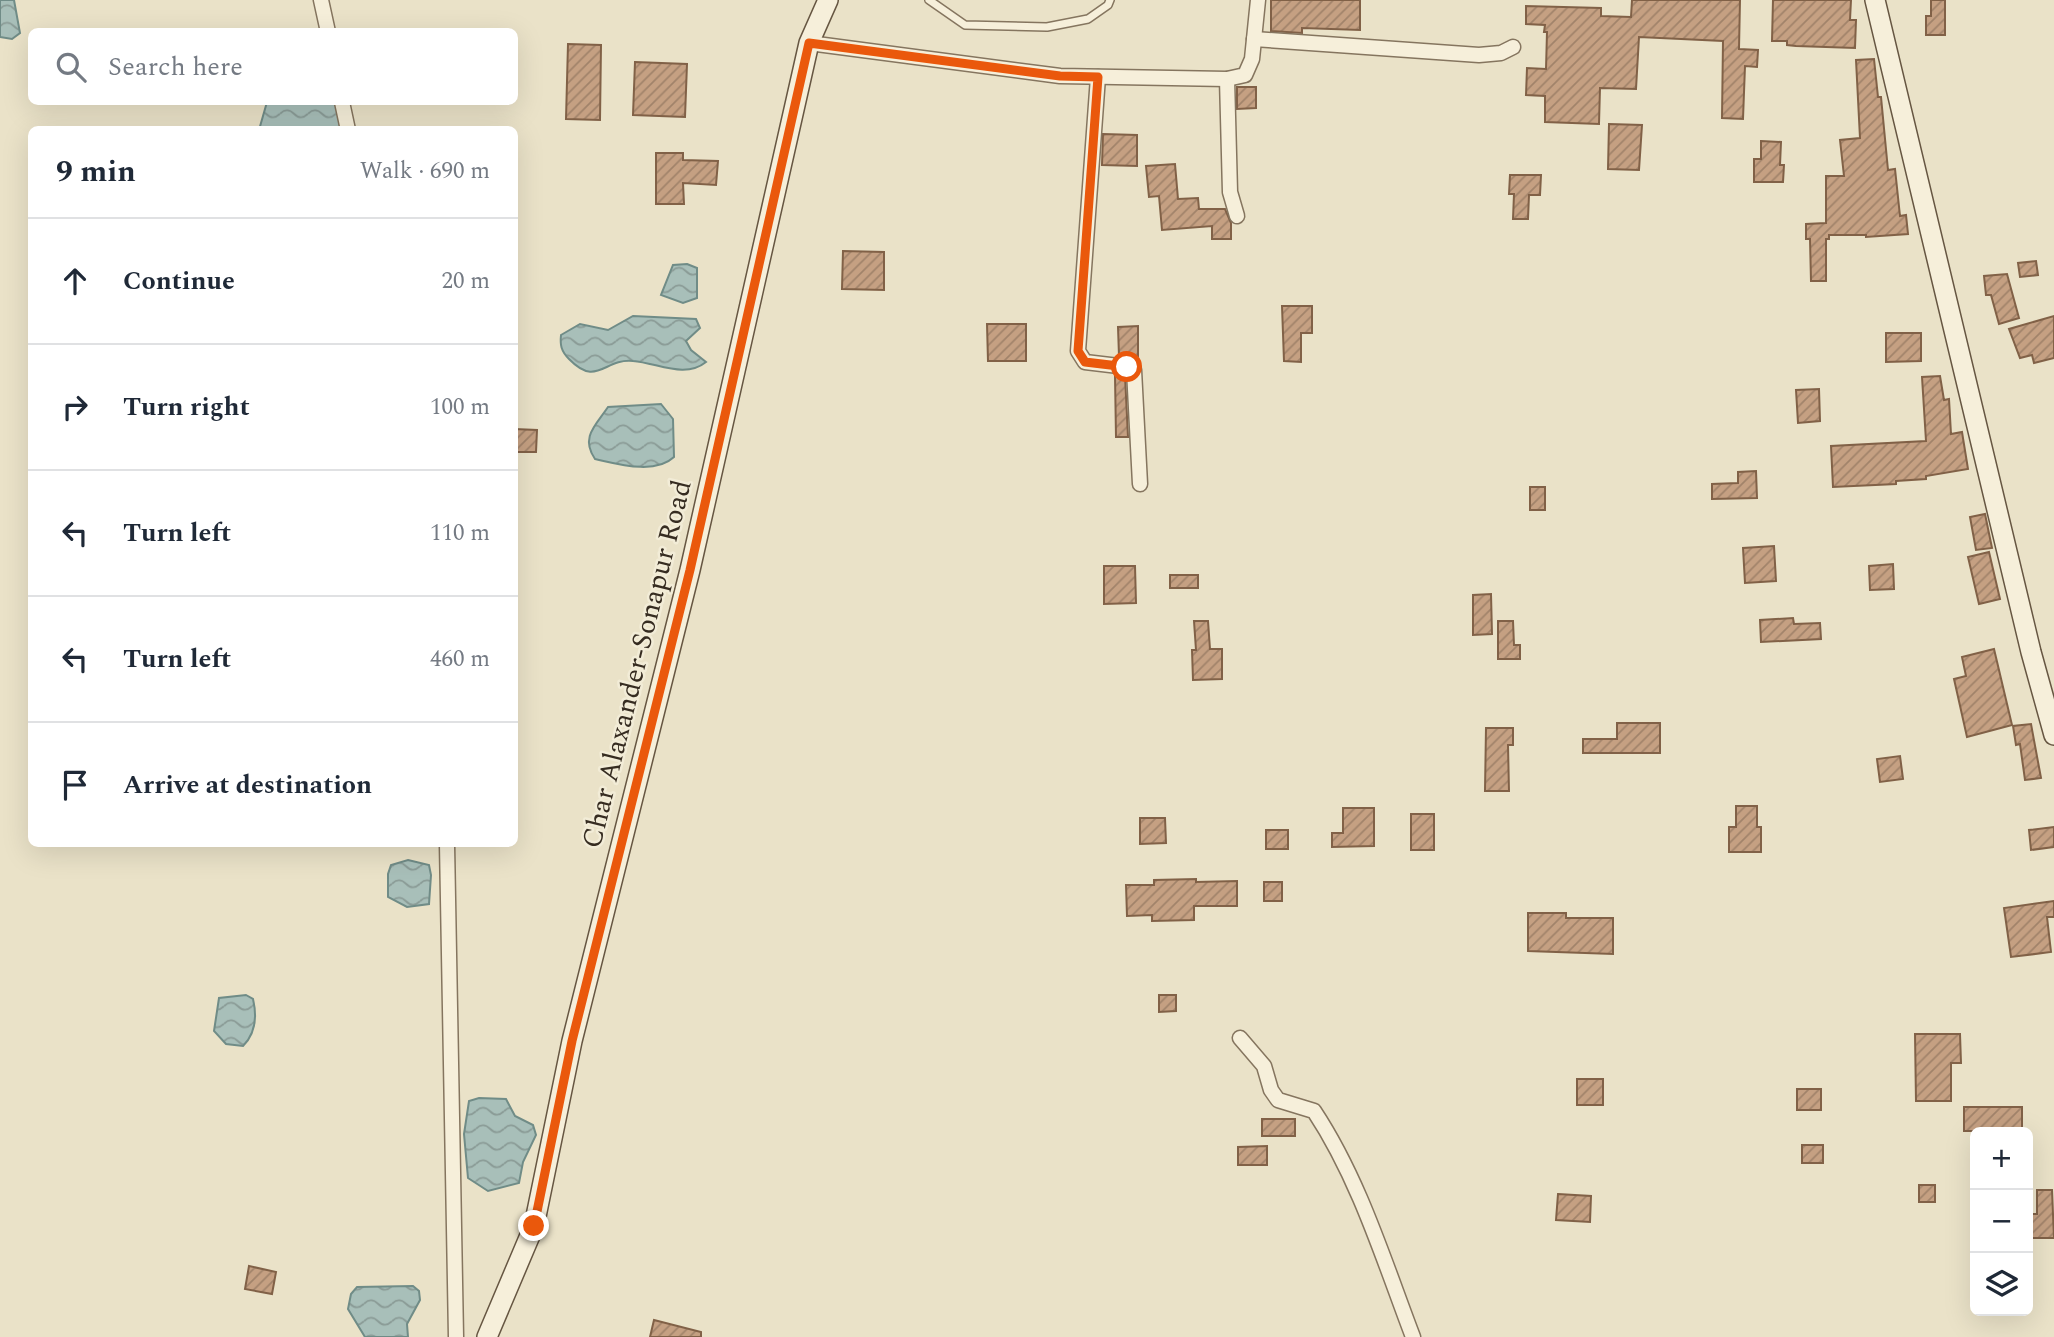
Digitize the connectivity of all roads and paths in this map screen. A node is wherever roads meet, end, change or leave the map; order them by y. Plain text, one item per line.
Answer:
1 (321, 0) edge
2 (828, 0) edge
3 (929, 0) edge
4 (1110, 0) edge
5 (1258, 0) edge
6 (1875, 0) edge
7 (326, 28) edge
8 (1254, 40) junction
9 (809, 43) junction
10 (1513, 47) dead end
11 (1098, 77) junction
12 (1227, 79) junction
13 (343, 105) edge
14 (347, 126) edge
15 (1237, 216) dead end
16 (1140, 484) dead end
17 (2054, 735) edge
18 (447, 847) edge
19 (1240, 1038) dead end
20 (456, 1337) edge
21 (487, 1337) edge
22 (1413, 1337) edge

1 - 7 street
2 - 9 main road, Char Alaxander-Sonapur Road
3 - 4 lane
5 - 8 street
6 - 17 main road
8 - 10 street
8 - 12 street
9 - 11 street
9 - 21 main road, Char Alaxander-Sonapur Road
11 - 12 street
11 - 16 street
12 - 15 street
13 - 14 street
18 - 20 street
19 - 22 street

